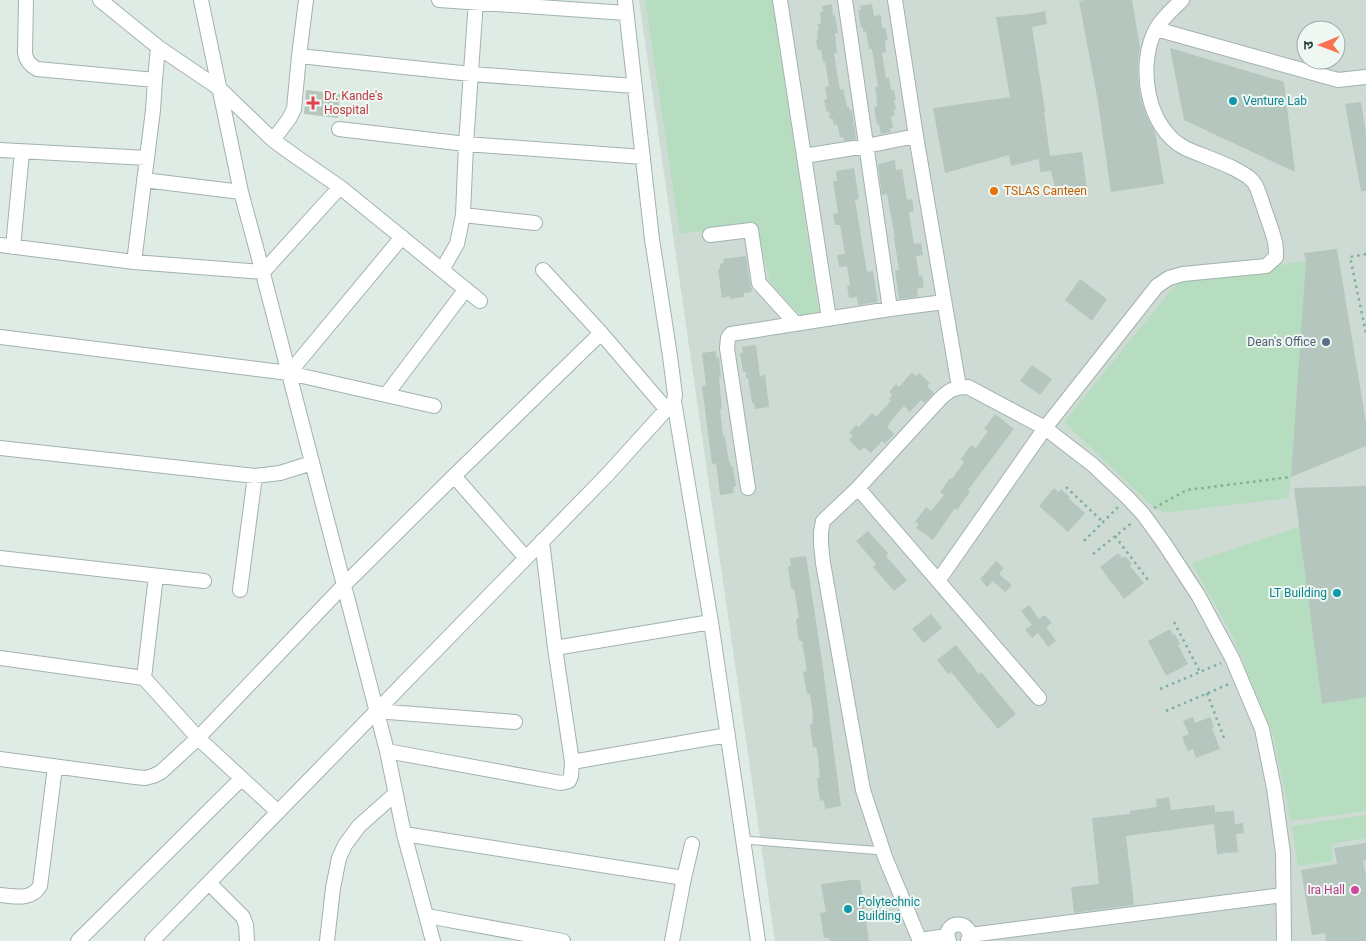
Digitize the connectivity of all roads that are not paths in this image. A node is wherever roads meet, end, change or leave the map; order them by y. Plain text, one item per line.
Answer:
1 (26, 0) edge
2 (100, 0) edge
3 (201, 0) edge
4 (306, 0) edge
5 (440, 0) edge
6 (780, 0) edge
7 (846, 0) edge
8 (895, 0) edge
9 (1182, 0) edge
10 (476, 2) edge
11 (626, 6) edge
12 (1156, 29) junction
13 (158, 47) junction
14 (299, 56) junction
15 (471, 74) junction
16 (1366, 77) edge
17 (155, 80) junction
18 (635, 86) junction
19 (220, 89) junction
20 (339, 129) dead end
21 (916, 136) junction
22 (273, 140) junction
23 (466, 144) junction
24 (866, 146) junction
25 (0, 150) edge
26 (22, 152) junction
27 (804, 156) junction
28 (643, 157) junction
29 (147, 158) junction
30 (144, 180) junction
31 (340, 187) junction
32 (240, 192) junction
33 (463, 215) junction
34 (534, 223) dead end
35 (710, 235) dead end
36 (402, 237) junction
37 (6, 246) edge
38 (134, 262) junction
39 (442, 270) junction
40 (543, 270) dead end
41 (263, 272) junction
42 (466, 290) junction
43 (480, 301) dead end
44 (944, 302) junction
45 (890, 309) junction
46 (829, 319) junction
47 (796, 324) junction
48 (601, 333) junction
49 (0, 338) edge
50 (289, 372) junction
51 (959, 387) junction
52 (386, 395) junction
53 (434, 406) dead end
54 (671, 406) junction
55 (1045, 428) junction
56 (0, 448) edge
57 (312, 463) junction
58 (255, 476) junction
59 (454, 476) junction
60 (748, 488) dead end
61 (858, 488) junction
62 (542, 541) junction
63 (0, 558) edge
64 (526, 558) junction
65 (156, 576) junction
66 (204, 581) dead end
67 (938, 581) junction
68 (344, 585) junction
69 (240, 590) dead end
70 (711, 622) junction
71 (555, 648) junction
72 (0, 658) edge
73 (144, 678) junction
74 (1038, 698) dead end
75 (376, 711) junction
76 (515, 722) dead end
77 (728, 735) junction
78 (198, 738) junction
79 (387, 751) junction
80 (0, 759) edge
81 (572, 762) junction
82 (55, 767) junction
83 (241, 779) junction
84 (395, 794) junction
85 (278, 812) junction
86 (404, 834) junction
87 (744, 840) junction
88 (692, 844) dead end
89 (883, 851) junction
90 (684, 878) junction
91 (209, 883) junction
92 (0, 895) edge
93 (1284, 895) junction
94 (427, 916) junction
95 (948, 938) edge
96 (969, 938) edge
97 (78, 941) edge
98 (152, 941) edge
99 (247, 941) edge
100 (327, 941) edge
101 (432, 941) edge
102 (563, 941) edge
103 (672, 941) edge
104 (758, 941) edge
105 (920, 941) edge
106 (1284, 941) edge

1 - 17 street
2 - 13 street
3 - 19 street
4 - 14 street
5 - 10 street
6 - 27 street
7 - 24 street
8 - 21 street
9 - 12 street
10 - 11 street
10 - 15 street
11 - 18 street
12 - 16 street
12 - 55 street
13 - 17 street
13 - 19 street
14 - 15 street
14 - 22 street
15 - 18 street
15 - 23 street
17 - 29 street
18 - 28 street
19 - 22 street
19 - 32 street
20 - 23 street
21 - 24 street
21 - 44 street
22 - 31 street
23 - 28 street
23 - 33 street
24 - 27 street
24 - 45 street
25 - 26 street
26 - 29 street
26 - 37 street
27 - 46 street
28 - 54 street
29 - 30 street
30 - 32 street
30 - 38 street
31 - 36 street
31 - 41 street
32 - 41 street
33 - 34 street
33 - 39 street
35 - 47 street
36 - 39 street
36 - 50 street
37 - 38 street
38 - 41 street
39 - 42 street
40 - 48 street
41 - 50 street
42 - 43 street
42 - 52 street
44 - 45 street
44 - 51 street
45 - 46 street
46 - 47 street
47 - 60 street
48 - 54 street
48 - 59 street
49 - 50 street
50 - 52 street
50 - 57 street
51 - 55 street
51 - 61 street
52 - 53 street
54 - 62 street
54 - 70 street
55 - 67 street
55 - 93 street
56 - 58 street
57 - 58 street
57 - 68 street
58 - 69 street
59 - 64 street
59 - 68 street
61 - 67 street
61 - 89 street
62 - 64 street
62 - 71 street
63 - 65 street
64 - 75 street
65 - 66 street
65 - 73 street
67 - 74 street
68 - 75 street
68 - 78 street
70 - 71 street
70 - 77 street
71 - 81 street
72 - 73 street
73 - 78 street
75 - 76 street
75 - 79 street
75 - 85 street
77 - 81 street
77 - 87 street
78 - 82 street
78 - 83 street
79 - 81 street
79 - 84 street
80 - 82 street
82 - 92 street
83 - 85 street
83 - 97 street
84 - 86 street
84 - 100 street
85 - 91 street
86 - 90 street
86 - 94 street
87 - 89 lane
87 - 104 street
88 - 90 street
89 - 105 street
90 - 103 street
91 - 98 street
91 - 99 street
93 - 96 street
93 - 106 street
94 - 101 street
94 - 102 street
95 - 96 street
95 - 105 street

